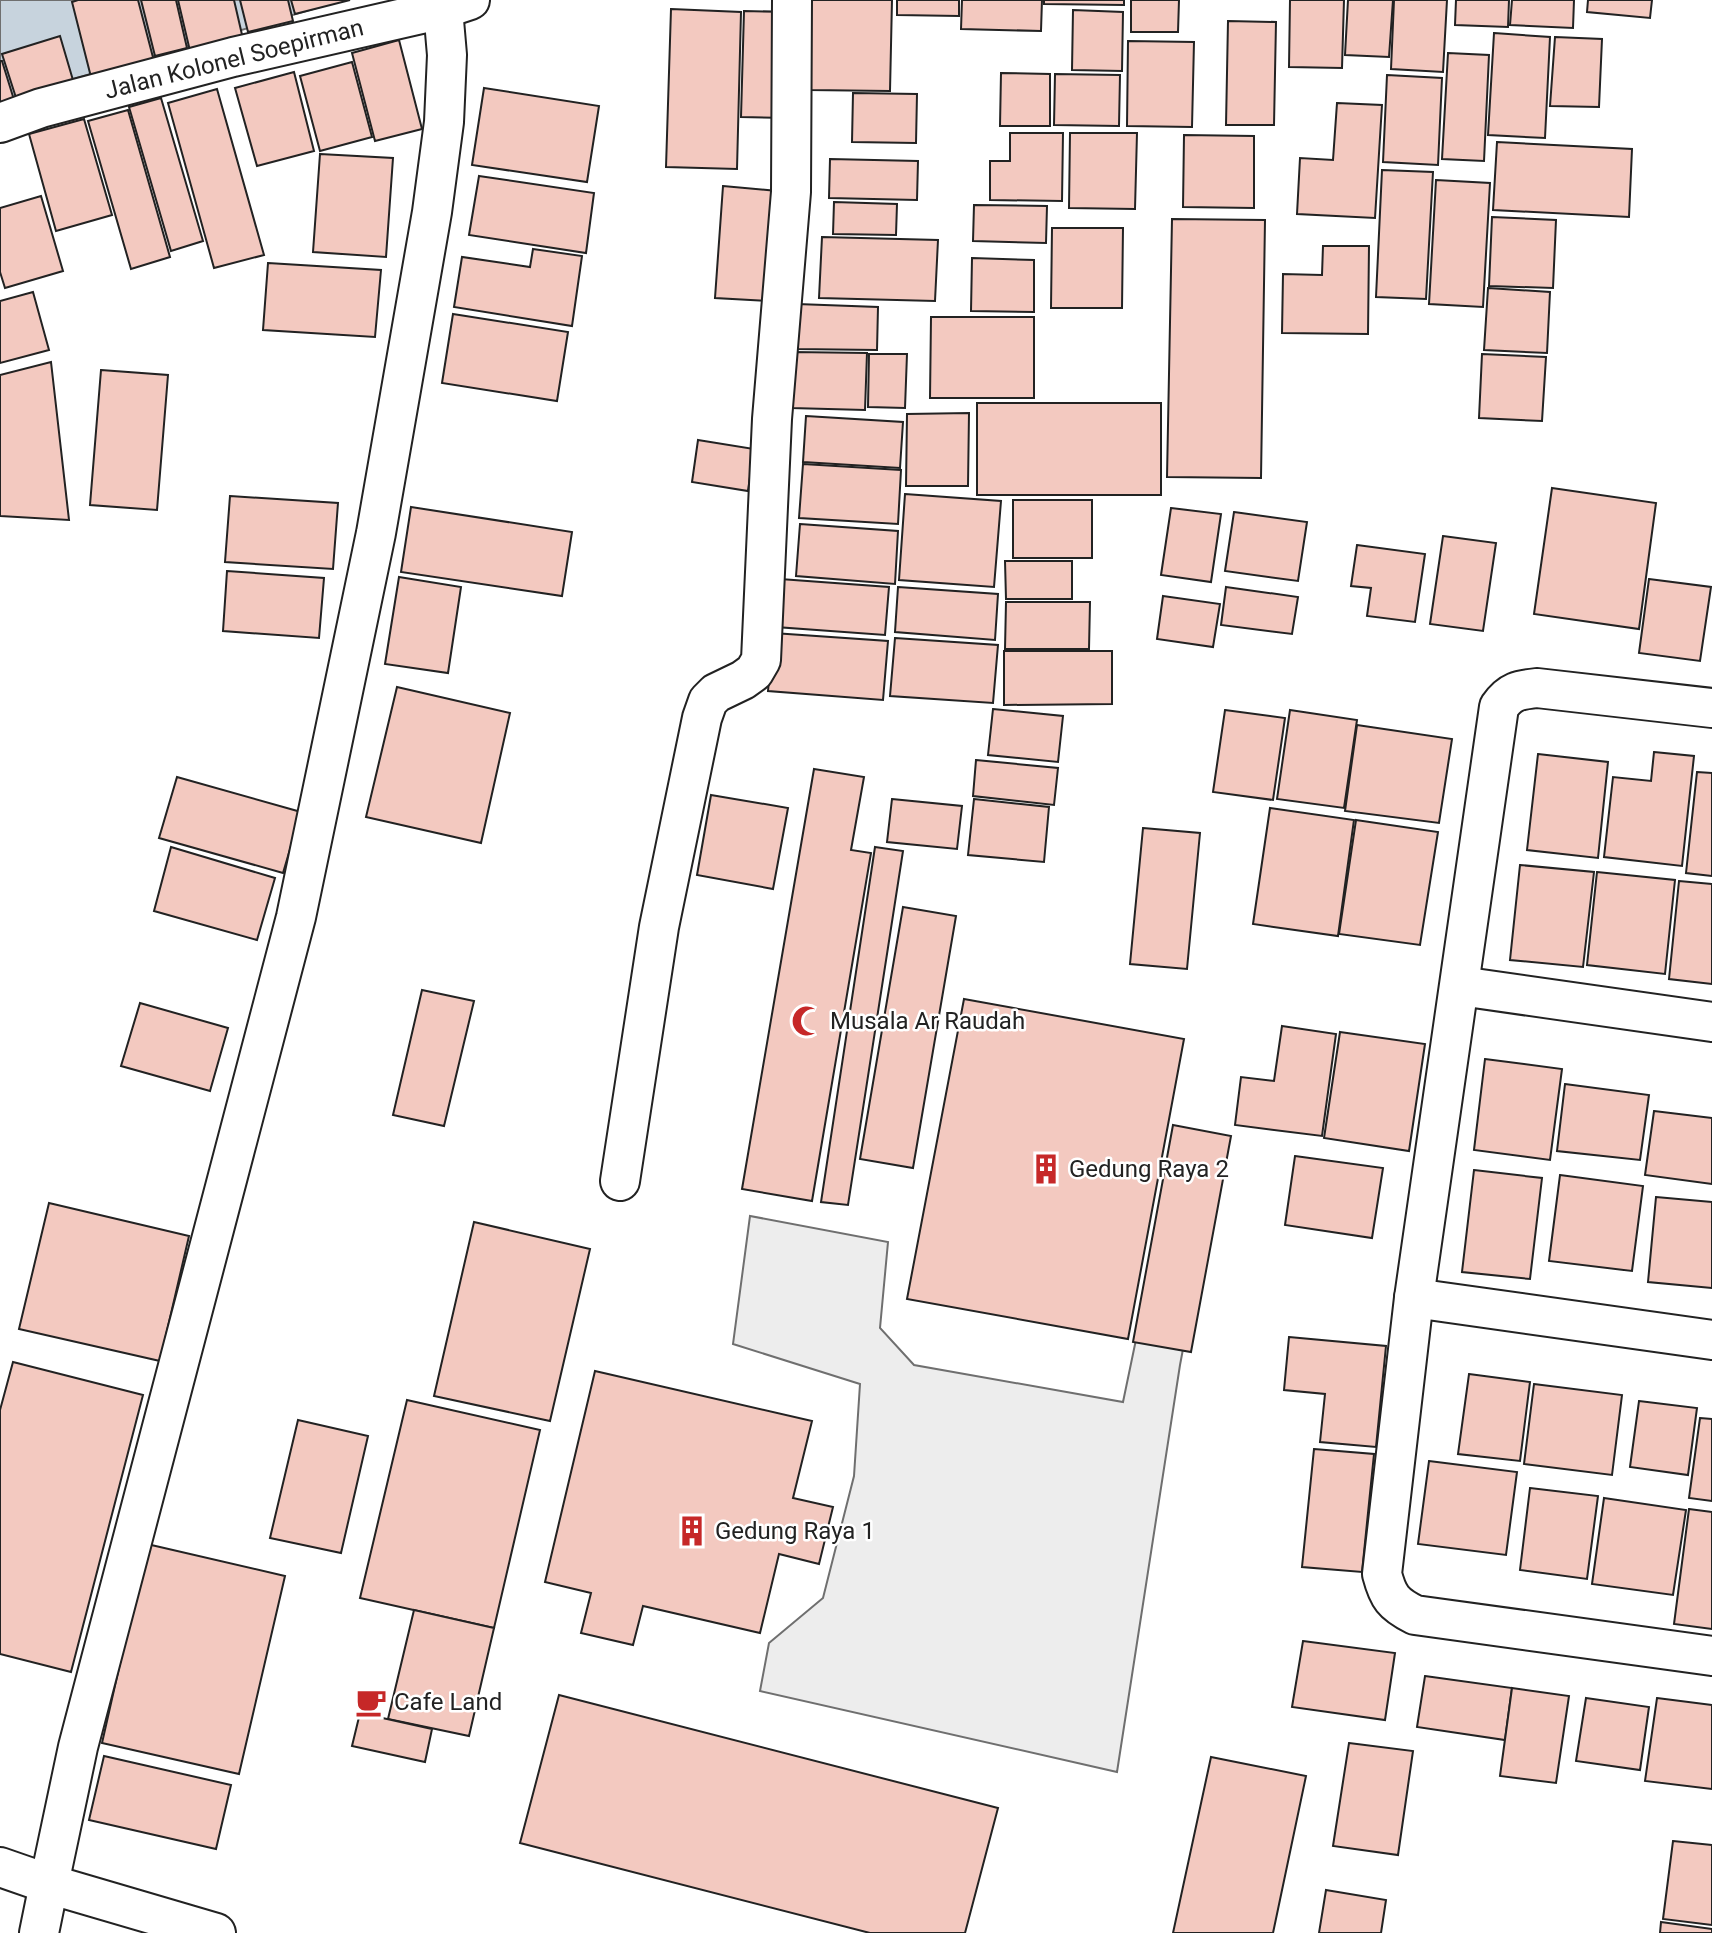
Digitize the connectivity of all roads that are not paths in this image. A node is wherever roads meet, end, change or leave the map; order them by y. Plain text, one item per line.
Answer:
1 (792, 0) edge
2 (456, 4) edge
3 (0, 123) edge
4 (1712, 708) edge
5 (1460, 986) junction
6 (1712, 1022) edge
7 (620, 1181) dead end
8 (1414, 1297) junction
9 (1712, 1340) edge
10 (1712, 1656) edge
11 (0, 1867) edge
12 (49, 1884) junction
13 (39, 1933) edge
14 (216, 1933) edge

1 - 7 street
2 - 3 street, Jalan Kolonel Soepirman
2 - 12 street
4 - 5 street
5 - 6 street
5 - 8 street
8 - 9 street
8 - 10 street
11 - 12 street
12 - 13 street
12 - 14 street

